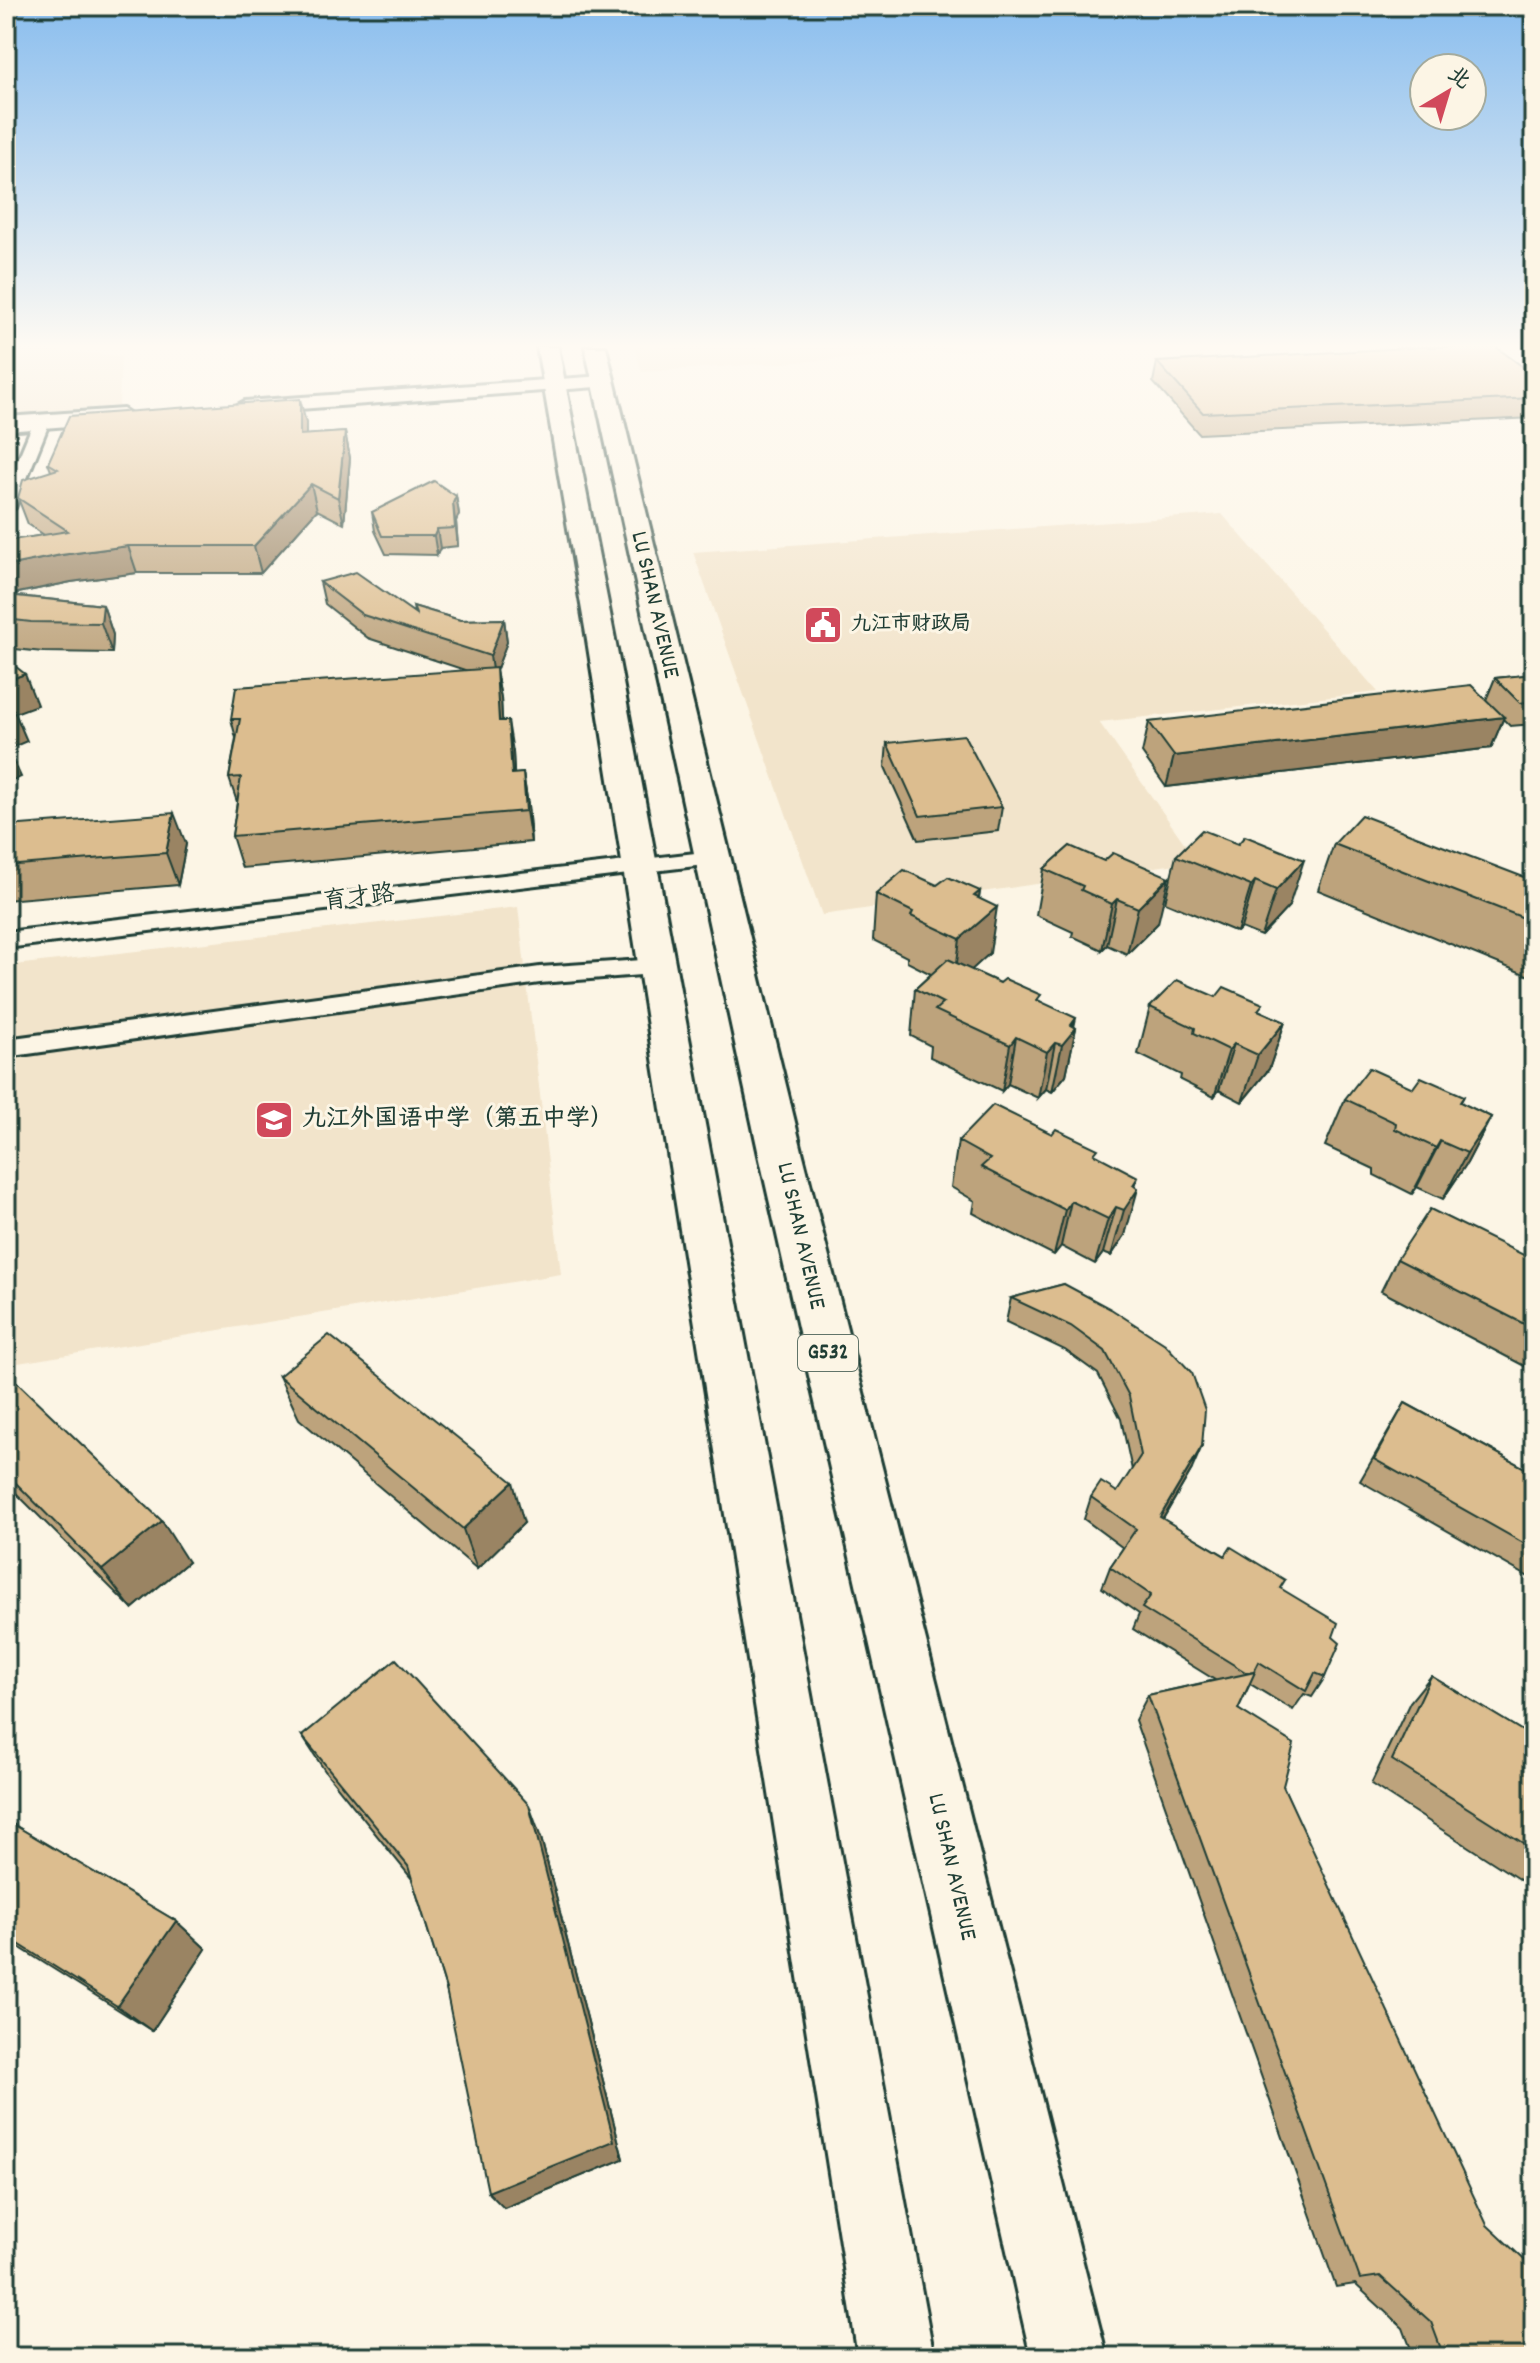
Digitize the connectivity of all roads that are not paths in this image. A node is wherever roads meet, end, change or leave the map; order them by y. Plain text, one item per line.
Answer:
1 (27, 457) edge
2 (566, 457) edge
3 (620, 457) edge
4 (6, 508) edge
5 (713, 858) junction
6 (640, 867) junction
7 (6, 940) edge
8 (657, 967) junction
9 (6, 1048) edge
10 (896, 2357) edge
11 (1069, 2357) edge

1 - 4 street
2 - 6 highway
3 - 5 highway, LU SHAN AVENUE / G532
5 - 6 street, 育才路
5 - 11 highway, LU SHAN AVENUE / G532
6 - 7 street, 育才路
6 - 8 highway
8 - 9 street
8 - 10 highway

